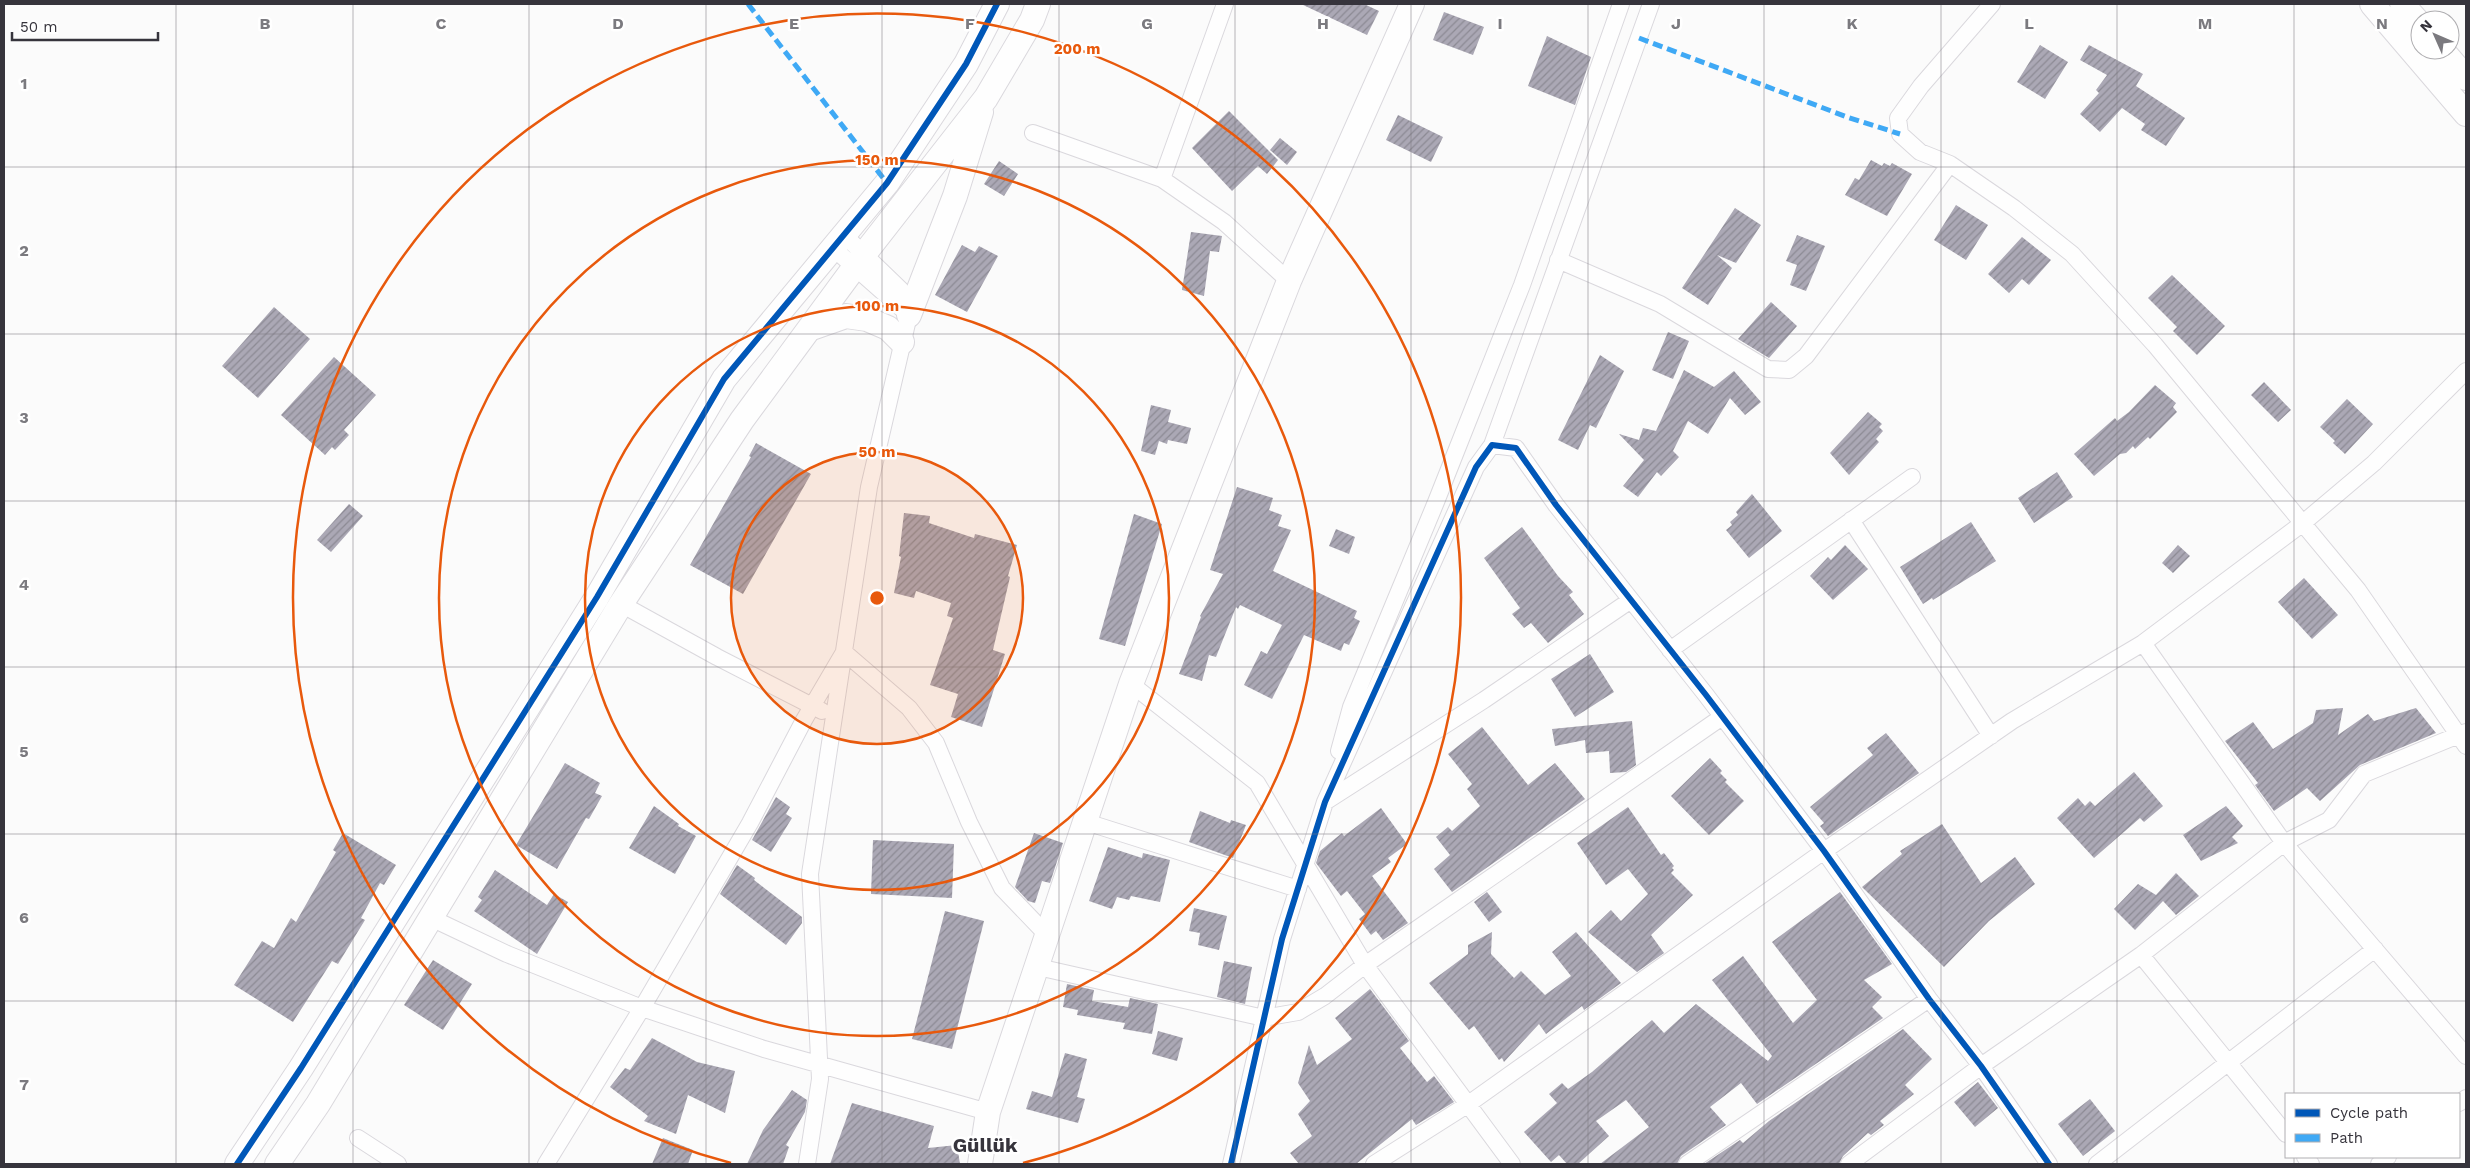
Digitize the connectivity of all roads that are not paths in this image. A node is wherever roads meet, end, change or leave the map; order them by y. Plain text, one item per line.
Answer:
1 (997, 4) edge
2 (1038, 4) edge
3 (1226, 4) edge
4 (1412, 4) edge
5 (1621, 4) edge
6 (1651, 4) edge
7 (1992, 4) edge
8 (2372, 4) edge
9 (2451, 60) edge
10 (2466, 78) edge
11 (986, 98) junction
12 (2466, 114) edge
13 (1033, 133) dead end
14 (1950, 164) junction
15 (1162, 179) junction
16 (838, 242) junction
17 (860, 260) junction
18 (1558, 260) junction
19 (1288, 281) junction
20 (909, 315) junction
21 (809, 329) junction
22 (902, 342) junction
23 (2466, 371) edge
24 (1492, 445) junction
25 (1912, 477) dead end
26 (1851, 520) junction
27 (2303, 523) junction
28 (1630, 600) junction
29 (621, 604) junction
30 (2143, 643) junction
31 (1670, 650) junction
32 (844, 652) junction
33 (1132, 684) junction
34 (812, 705) junction
35 (1722, 717) junction
36 (834, 719) junction
37 (1990, 736) junction
38 (2464, 738) edge
39 (1325, 802) junction
40 (1086, 822) junction
41 (2284, 843) junction
42 (1824, 851) junction
43 (1305, 864) junction
44 (1298, 889) junction
45 (431, 918) junction
46 (1048, 936) junction
47 (2374, 949) junction
48 (2141, 955) junction
49 (1365, 965) junction
50 (1038, 967) junction
51 (1929, 999) junction
52 (642, 1008) junction
53 (1264, 1018) junction
54 (2466, 1056) edge
55 (2229, 1062) junction
56 (820, 1064) junction
57 (1981, 1066) junction
58 (1466, 1105) junction
59 (988, 1112) junction
60 (2285, 1133) edge
61 (358, 1138) dead end
62 (237, 1164) edge
63 (277, 1164) edge
64 (398, 1164) edge
65 (546, 1164) edge
66 (807, 1164) edge
67 (980, 1164) edge
68 (1231, 1164) edge
69 (1374, 1164) edge
70 (1512, 1164) edge
71 (1687, 1164) edge
72 (1849, 1164) edge
73 (2049, 1164) edge
74 (2097, 1164) edge

1 - 16 street
2 - 11 street
3 - 15 street
4 - 19 street
5 - 39 street
6 - 18 street
7 - 14 street
8 - 12 street
9 - 10 street
11 - 17 street
11 - 20 street
13 - 15 street
14 - 18 street
14 - 27 street
15 - 19 street
16 - 17 street
16 - 62 street
17 - 20 street
17 - 21 street
18 - 24 street
19 - 33 street
20 - 22 street
21 - 22 street
21 - 29 street
22 - 32 street
23 - 27 street
24 - 28 street
24 - 39 street
25 - 26 street
26 - 31 street
26 - 37 street
27 - 30 street
27 - 38 street
28 - 31 street
28 - 39 street
29 - 34 street
29 - 45 street
30 - 37 street
30 - 41 street
31 - 35 street
32 - 34 street
32 - 36 street
32 - 46 street
33 - 40 street
33 - 43 street
34 - 36 street
34 - 52 street
35 - 42 street
35 - 49 street
36 - 56 street
37 - 42 street
38 - 41 street
39 - 43 street
40 - 44 street
40 - 46 street
41 - 47 street
41 - 48 street
42 - 51 street
42 - 58 street
43 - 44 street
43 - 49 street
44 - 53 street
45 - 52 street
45 - 63 street
46 - 50 street
47 - 54 street
47 - 55 street
48 - 55 street
48 - 57 street
49 - 53 street
49 - 58 street
50 - 53 street
50 - 59 street
51 - 57 street
51 - 71 street
52 - 56 street
52 - 65 street
53 - 68 street
55 - 60 street
55 - 74 street
56 - 59 street
56 - 66 street
57 - 72 street
57 - 73 street
58 - 69 street
58 - 70 street
59 - 67 street
61 - 64 street

